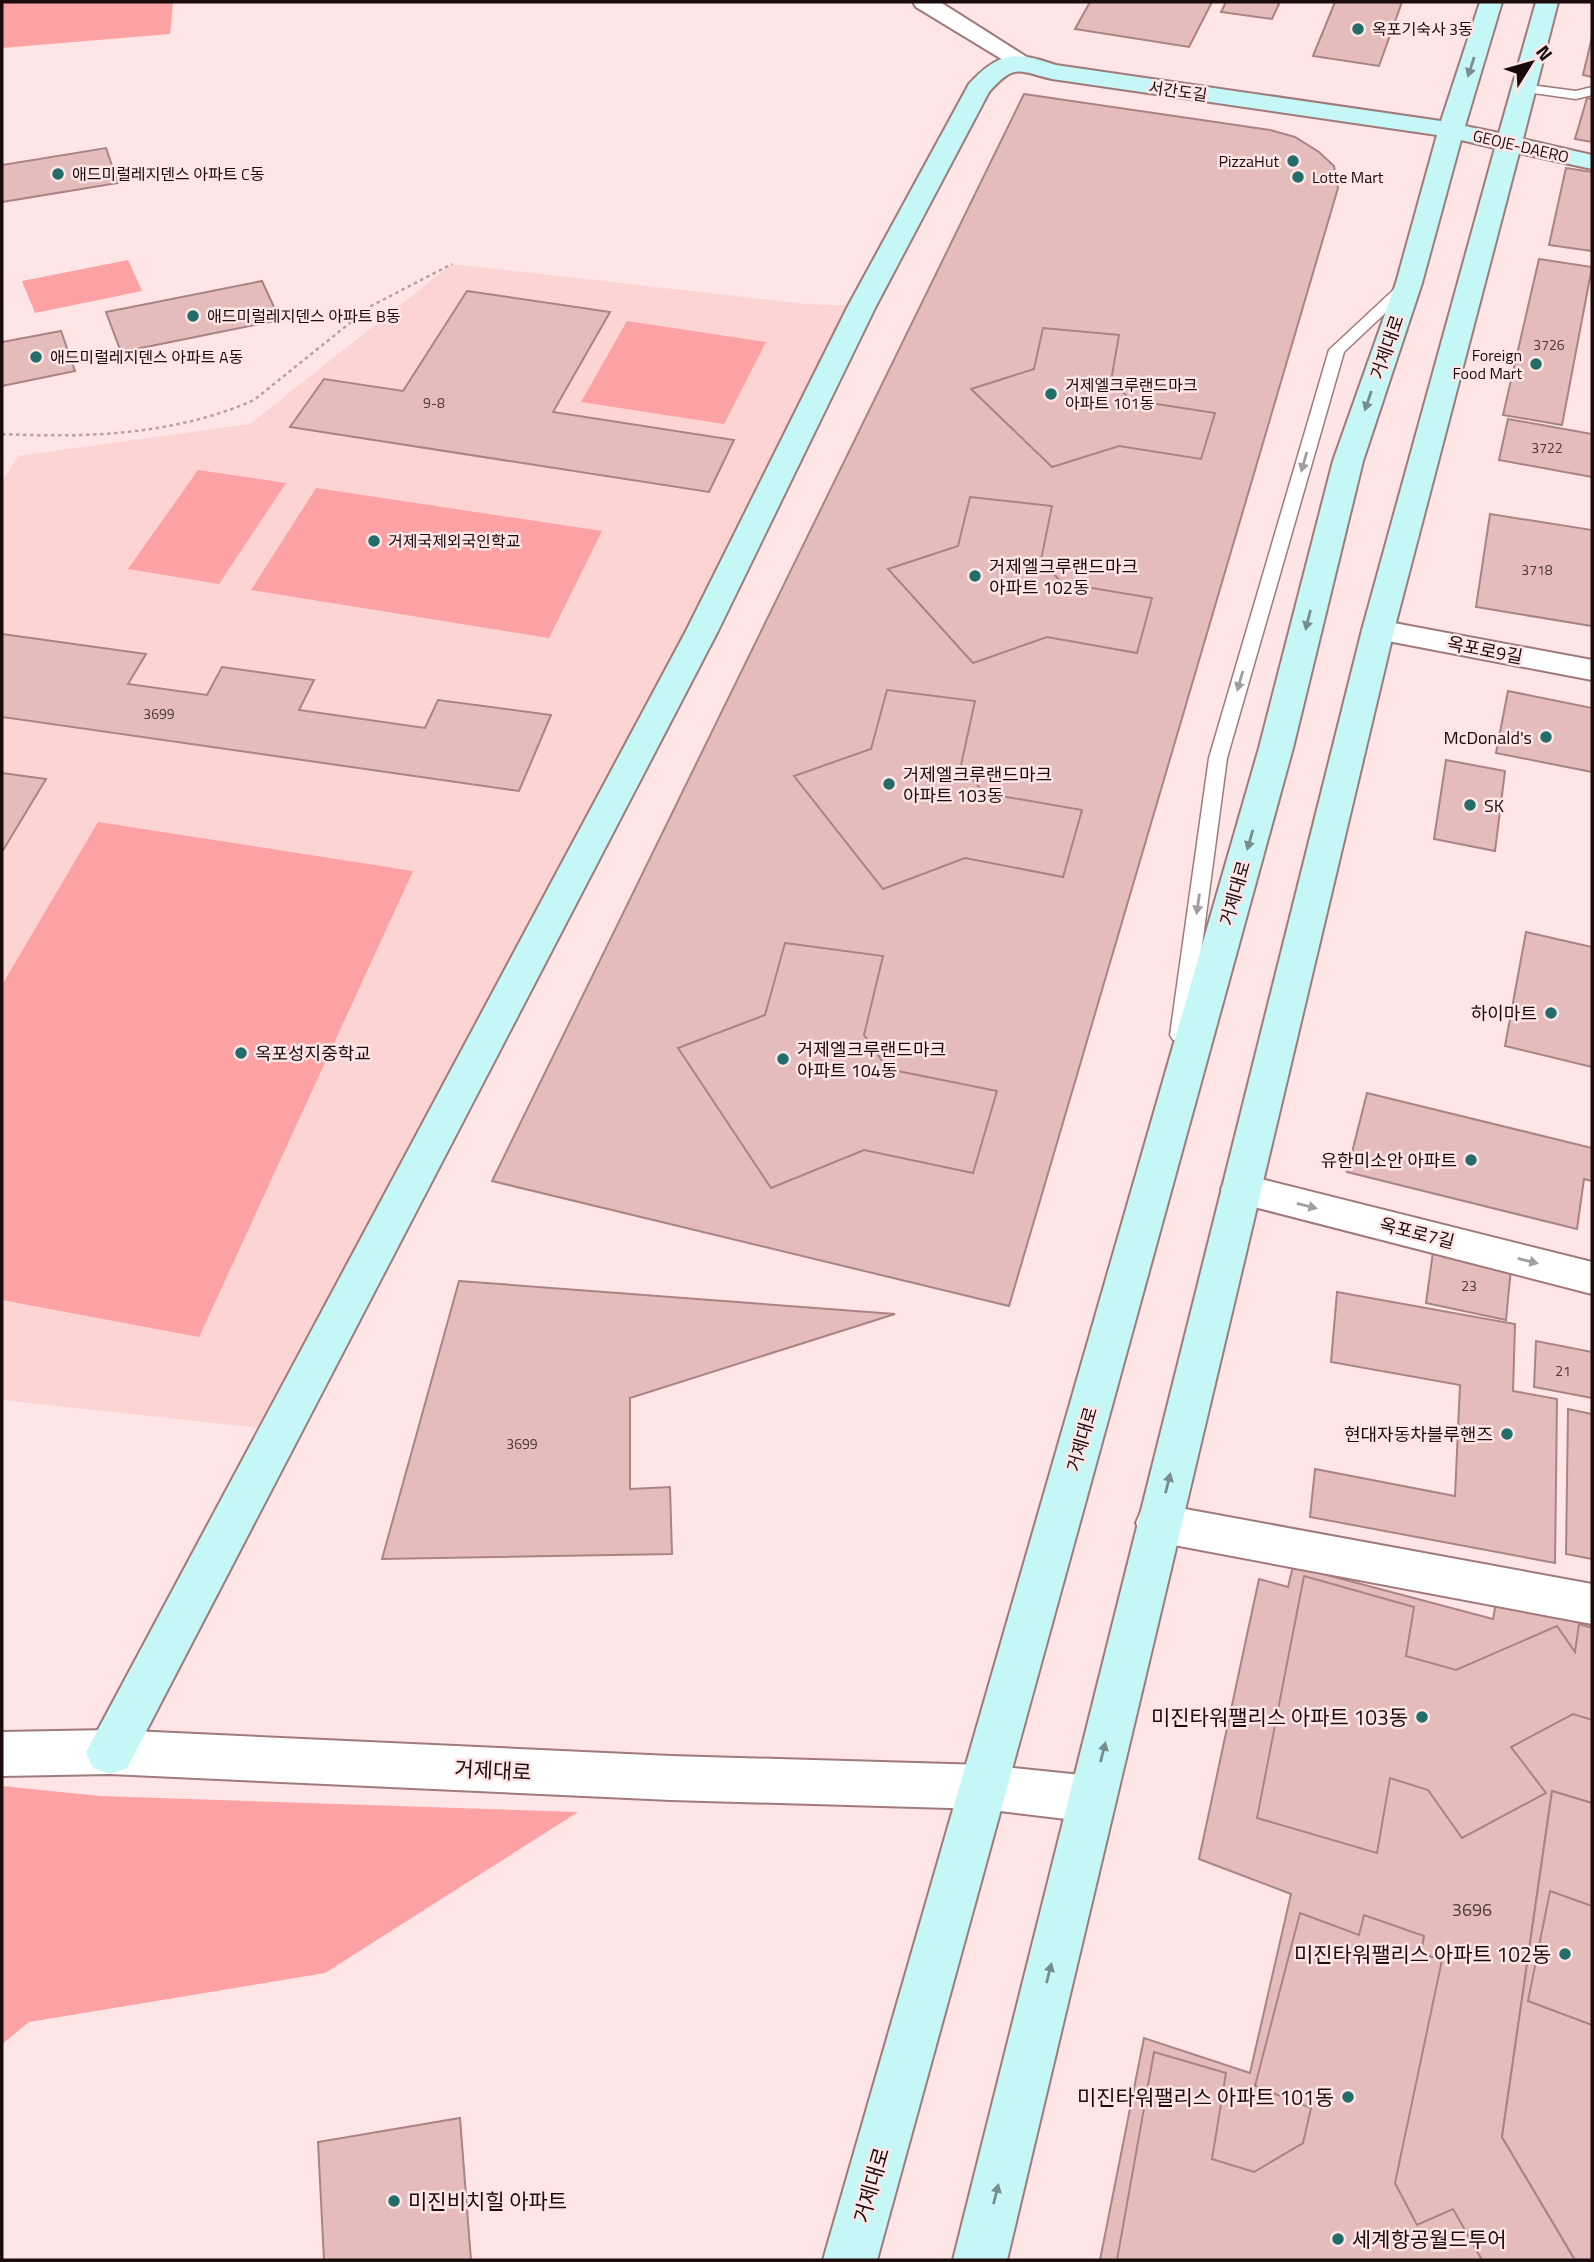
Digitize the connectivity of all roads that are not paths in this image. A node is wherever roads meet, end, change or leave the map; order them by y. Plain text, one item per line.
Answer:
1 (923, 2) edge
2 (1491, 2) edge
3 (1547, 2) edge
4 (1021, 61) junction
5 (1522, 88) junction
6 (1592, 91) edge
7 (1451, 130) junction
8 (1508, 143) junction
9 (1592, 162) edge
10 (1409, 284) junction
11 (1378, 630) junction
12 (1592, 670) edge
13 (1166, 1140) junction
14 (1241, 1189) junction
15 (1592, 1278) edge
16 (1158, 1523) junction
17 (1592, 1604) edge
18 (110, 1752) junction
19 (2, 1754) edge
20 (984, 1787) junction
21 (1091, 1799) junction
22 (850, 2260) edge
23 (980, 2260) edge

1 - 4 street, 서간도길
2 -> 7 street, 거제대로
3 - 5 street
4 - 7 street, 서간도길
4 - 18 street
5 - 6 lane
5 - 8 street
7 - 8 street, GEOJE-DAERO
7 - 10 street, 거제대로
8 - 9 street, GEOJE-DAERO
8 - 11 street
10 -> 13 street, 거제대로
10 -> 13 lane
11 - 12 street, 옥포로9길
11 - 14 street
13 - 20 street, 거제대로
14 -> 15 street, 옥포로7길
16 -> 14 street
16 - 17 street
21 -> 16 street
18 - 19 street, 거제대로
18 - 20 street, 거제대로
20 - 21 street, 거제대로
20 - 22 street, 거제대로
23 -> 21 street

